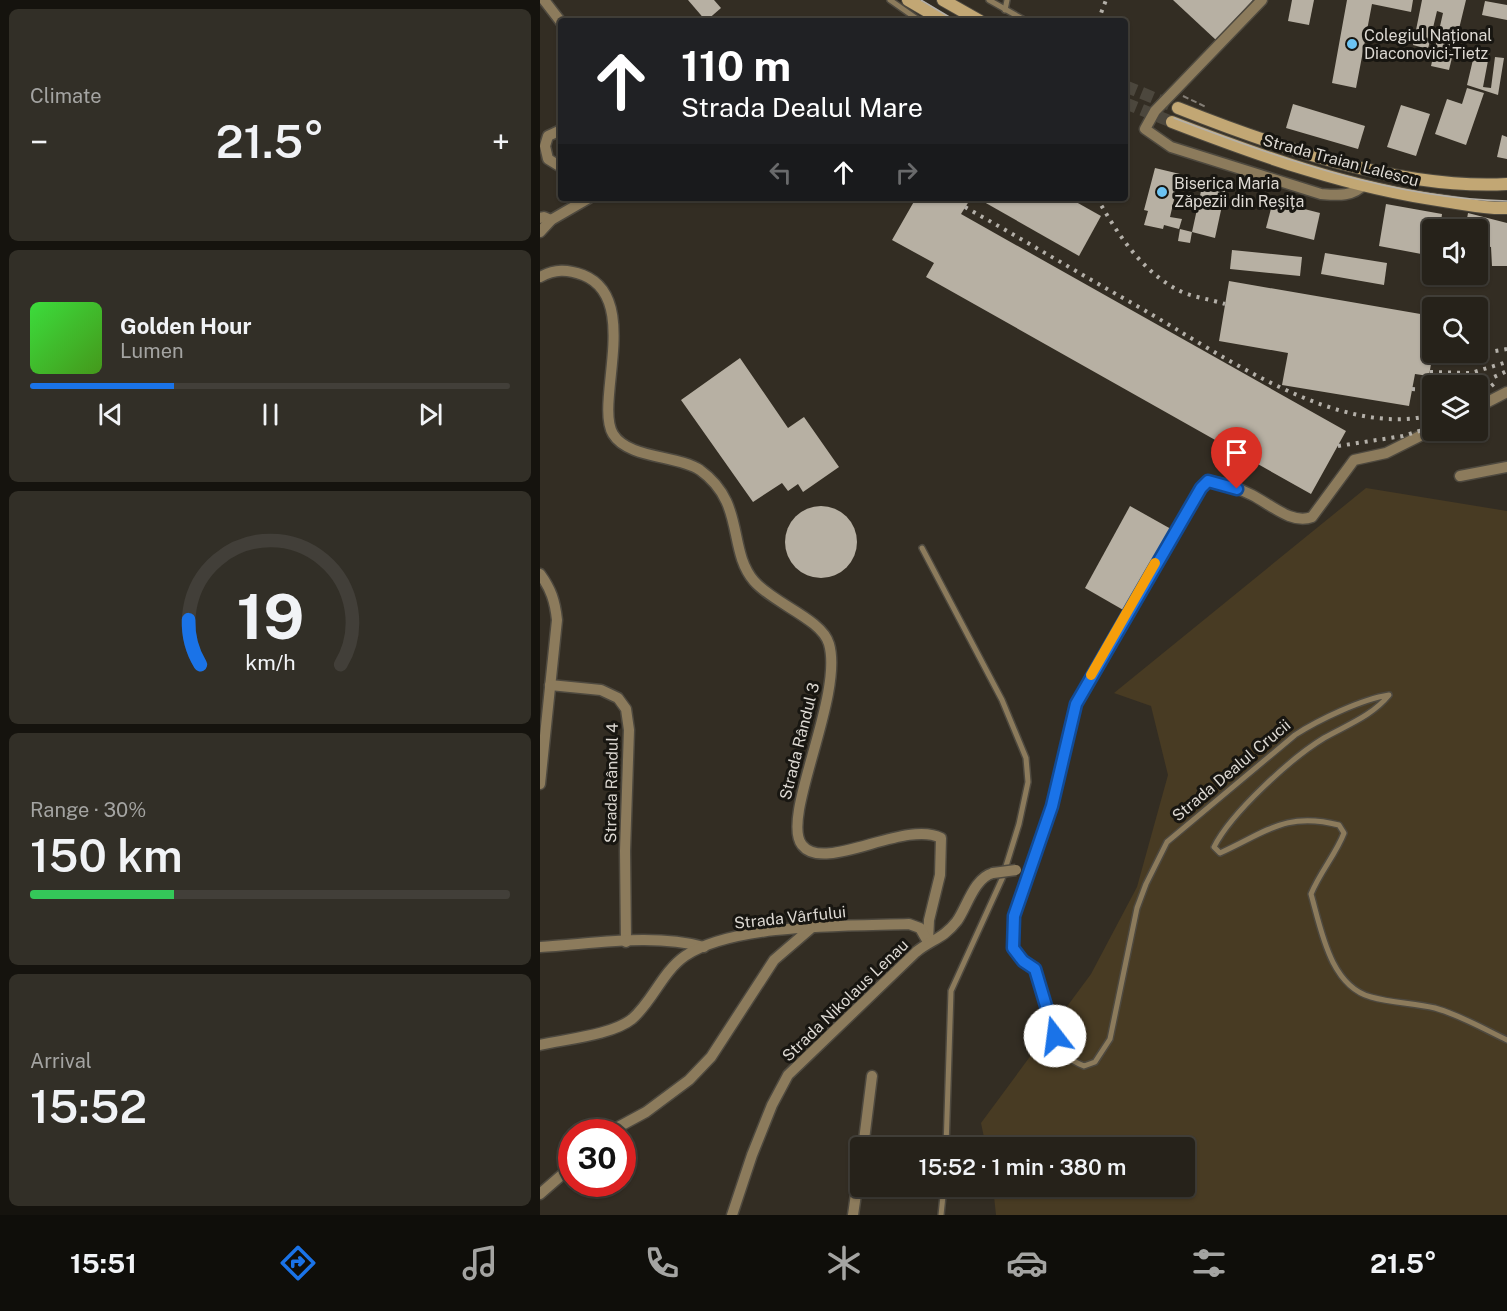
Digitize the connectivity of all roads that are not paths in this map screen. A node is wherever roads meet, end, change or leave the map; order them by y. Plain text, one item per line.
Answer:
1 (544, 0) edge
2 (890, 0) edge
3 (908, 0) edge
4 (943, 0) edge
5 (988, 0) edge
6 (1006, 0) edge
7 (1262, 0) edge
8 (1005, 10) junction
9 (558, 18) edge
10 (916, 18) edge
11 (939, 18) edge
12 (975, 18) edge
13 (1020, 18) edge
14 (1178, 108) tunnel mouth
15 (1172, 122) tunnel mouth
16 (558, 131) edge
17 (558, 165) edge
18 (1507, 184) edge
19 (1364, 185) junction
20 (583, 201) edge
21 (1507, 208) edge
22 (545, 219) edge
23 (540, 232) edge
24 (540, 277) edge
25 (1507, 392) edge
26 (1488, 402) edge
27 (1422, 435) edge
28 (1507, 468) edge
29 (1460, 476) dead end
30 (922, 548) dead end
31 (540, 574) edge
32 (550, 685) junction
33 (540, 784) edge
34 (1029, 867) junction
35 (810, 929) junction
36 (626, 942) junction
37 (928, 942) junction
38 (540, 947) edge
39 (704, 947) junction
40 (1055, 1036) joint
41 (1507, 1040) edge
42 (540, 1045) edge
43 (872, 1076) dead end
44 (630, 1119) edge
45 (864, 1137) edge
46 (946, 1137) edge
47 (558, 1178) edge
48 (540, 1194) edge
49 (856, 1197) edge
50 (943, 1197) edge
51 (732, 1215) edge
52 (853, 1215) edge
53 (941, 1215) edge

1 - 9 street
2 - 10 lane
3 - 11 main road
4 - 12 main road
5 - 8 lane
6 - 8 lane
7 - 19 street
8 - 13 lane
14 - 18 main road, Strada Traian Lalescu
15 - 19 main road, Strada Traian Lalescu
16 - 17 street
19 - 21 main road, Strada Traian Lalescu
20 - 22 street
22 - 23 street
24 - 37 street, Strada Rândul 3
25 - 26 street
27 - 34 street, Strada Dealul Crucii
28 - 29 street
30 - 46 lane
31 - 32 street
32 - 33 street
32 - 36 street, Strada Rândul 4
34 - 37 street, Strada Nikolaus Lenau, bridge
34 - 40 street, Strada Dealul Crucii
35 - 37 street, Strada Vârfului
35 - 39 street, Strada Vârfului
35 - 44 street
36 - 38 street, Strada Vârfului
36 - 39 street, Strada Vârfului
37 - 51 street, Strada Nikolaus Lenau
39 - 42 street
40 - 41 lane, Strada Dealul Crucii
43 - 45 street
47 - 48 street
49 - 52 street
50 - 53 lane

